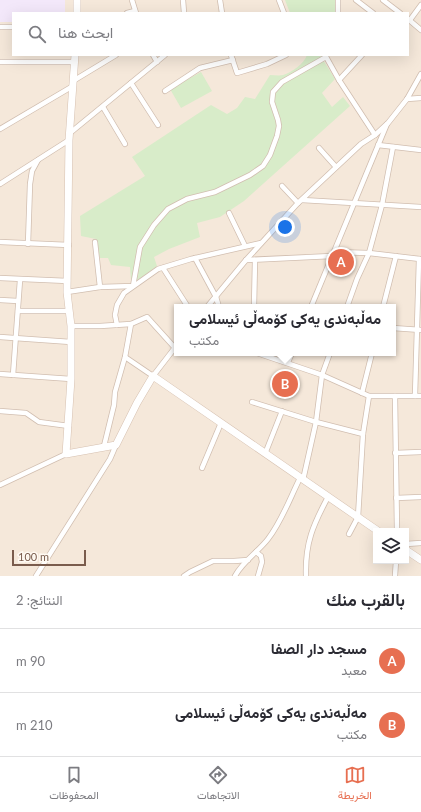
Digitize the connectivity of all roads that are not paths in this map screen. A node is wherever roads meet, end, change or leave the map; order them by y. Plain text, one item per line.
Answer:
1 (77, 0) edge
2 (132, 0) edge
3 (183, 0) edge
4 (220, 0) edge
5 (279, 0) edge
6 (338, 0) edge
7 (356, 0) edge
8 (383, 0) edge
9 (421, 6) edge
10 (77, 12) edge
11 (135, 12) edge
12 (184, 12) edge
13 (222, 12) edge
14 (283, 12) edge
15 (338, 12) edge
16 (372, 12) edge
17 (397, 12) edge
18 (409, 20) edge
19 (0, 27) edge
20 (12, 27) edge
21 (421, 30) edge
22 (115, 56) edge
23 (154, 56) edge
24 (164, 56) edge
25 (284, 56) edge
26 (326, 56) edge
27 (361, 56) edge
28 (232, 57) edge
29 (75, 58) edge
30 (0, 62) edge
31 (157, 62) junction
32 (421, 74) edge
33 (339, 80) junction
34 (131, 83) junction
35 (73, 84) junction
36 (164, 91) dead end
37 (421, 98) edge
38 (406, 99) junction
39 (103, 107) junction
40 (388, 123) junction
41 (158, 125) dead end
42 (0, 129) edge
43 (375, 135) junction
44 (70, 137) junction
45 (125, 144) dead end
46 (378, 145) junction
47 (393, 147) junction
48 (319, 148) dead end
49 (421, 150) edge
50 (38, 160) junction
51 (336, 167) junction
52 (0, 184) edge
53 (282, 186) dead end
54 (300, 202) junction
55 (354, 204) junction
56 (382, 205) junction
57 (421, 207) edge
58 (229, 212) dead end
59 (0, 242) edge
60 (95, 242) dead end
61 (262, 243) junction
62 (28, 244) junction
63 (69, 245) junction
64 (245, 246) junction
65 (370, 253) junction
66 (333, 254) junction
67 (396, 256) junction
68 (195, 258) junction
69 (420, 259) edge
70 (246, 260) junction
71 (255, 260) junction
72 (163, 268) junction
73 (0, 278) edge
74 (20, 280) junction
75 (68, 281) junction
76 (133, 286) junction
77 (100, 287) junction
78 (67, 292) junction
79 (216, 297) junction
80 (0, 300) edge
81 (18, 301) junction
82 (186, 304) edge
83 (210, 304) edge
84 (218, 304) edge
85 (254, 304) edge
86 (312, 304) edge
87 (348, 304) edge
88 (384, 304) edge
89 (18, 311) junction
90 (69, 311) junction
91 (131, 324) junction
92 (116, 325) junction
93 (71, 326) junction
94 (396, 328) edge
95 (419, 330) edge
96 (0, 337) edge
97 (16, 338) junction
98 (71, 342) junction
99 (174, 345) edge
100 (174, 350) edge
101 (267, 356) edge
102 (291, 356) edge
103 (329, 356) edge
104 (371, 356) edge
105 (125, 357) junction
106 (288, 362) junction
107 (0, 374) edge
108 (13, 375) junction
109 (322, 375) junction
110 (153, 376) junction
111 (71, 379) junction
112 (362, 392) junction
113 (369, 396) junction
114 (395, 396) junction
115 (415, 396) junction
116 (421, 396) edge
117 (252, 402) dead end
118 (0, 411) edge
119 (282, 411) junction
120 (316, 422) junction
121 (220, 423) junction
122 (68, 426) junction
123 (363, 434) junction
124 (116, 445) junction
125 (104, 446) junction
126 (421, 452) edge
127 (395, 453) junction
128 (66, 454) junction
129 (265, 454) junction
130 (202, 468) dead end
131 (302, 479) junction
132 (0, 485) edge
133 (328, 497) junction
134 (421, 497) edge
135 (396, 498) junction
136 (358, 517) junction
137 (374, 528) edge
138 (397, 528) edge
139 (349, 534) dead end
140 (421, 543) edge
141 (409, 544) edge
142 (256, 552) junction
143 (409, 552) edge
144 (248, 560) junction
145 (421, 560) edge
146 (396, 564) edge
147 (36, 576) edge
148 (184, 576) edge
149 (235, 576) edge
150 (258, 576) edge
151 (306, 576) edge
152 (395, 576) edge

1 - 10 street
2 - 11 street
3 - 12 street
4 - 13 street
5 - 14 street
6 - 15 street
7 - 16 street
8 - 17 street
9 - 18 street
18 - 21 street
19 - 20 street
22 - 35 street
23 - 31 street
24 - 31 street
25 - 28 street
26 - 33 street
26 - 76 street
27 - 33 street
28 - 36 street
29 - 30 street
29 - 35 street
31 - 34 street
32 - 38 street
33 - 43 street
34 - 39 street
34 - 41 street
35 - 42 street
35 - 44 street
37 - 38 street
38 - 40 street
39 - 44 street
39 - 45 street
40 - 43 street
40 - 46 street
43 - 51 street
44 - 50 street
44 - 63 street
46 - 47 street
46 - 55 street
47 - 49 street
47 - 56 street
48 - 51 street
50 - 52 street
50 - 62 street
51 - 54 street
53 - 54 street
54 - 55 street
54 - 61 street
55 - 56 street
55 - 66 street
56 - 57 street
56 - 65 street
58 - 64 street
59 - 62 street
60 - 77 street
61 - 64 street
61 - 70 street
62 - 63 street
63 - 75 street
64 - 68 street
65 - 66 street
65 - 67 street
65 - 87 street
66 - 71 street
66 - 86 street
67 - 69 street
67 - 88 street
68 - 72 street
68 - 79 street
69 - 95 street
70 - 71 street
70 - 79 street
71 - 85 street
72 - 76 street
72 - 82 street
73 - 74 street
74 - 75 street
74 - 81 street
75 - 78 street
76 - 77 street
76 - 92 street
77 - 78 street
78 - 90 street
79 - 83 street
79 - 84 street
80 - 81 street
81 - 89 street
89 - 90 street
89 - 97 street
90 - 93 street
91 - 92 street
91 - 99 street
91 - 105 street
92 - 93 street
93 - 98 street
94 - 95 street
95 - 115 street
96 - 97 street
97 - 98 street
97 - 108 street
98 - 111 street
100 - 110 street
101 - 106 street
102 - 106 street
103 - 109 street
104 - 112 street
105 - 110 street
105 - 125 street
106 - 109 street
107 - 108 street
108 - 111 street
109 - 112 street
109 - 120 street
110 - 121 street
110 - 124 street
111 - 122 street
112 - 113 street
113 - 114 street
113 - 123 street
114 - 115 street
114 - 127 street
115 - 116 street
117 - 119 street
118 - 122 street
119 - 120 street
119 - 129 street
120 - 123 street
120 - 131 street
121 - 129 street
121 - 130 street
122 - 128 street
123 - 136 street
124 - 125 street
124 - 147 street
125 - 128 street
126 - 127 street
127 - 135 street
128 - 132 street
129 - 131 street
131 - 133 street
131 - 142 street
133 - 136 street
133 - 151 street
134 - 135 street
135 - 138 street
136 - 137 street
136 - 139 street
140 - 141 street
142 - 144 street
142 - 150 street
143 - 145 street
144 - 148 street
144 - 149 street
146 - 152 street

